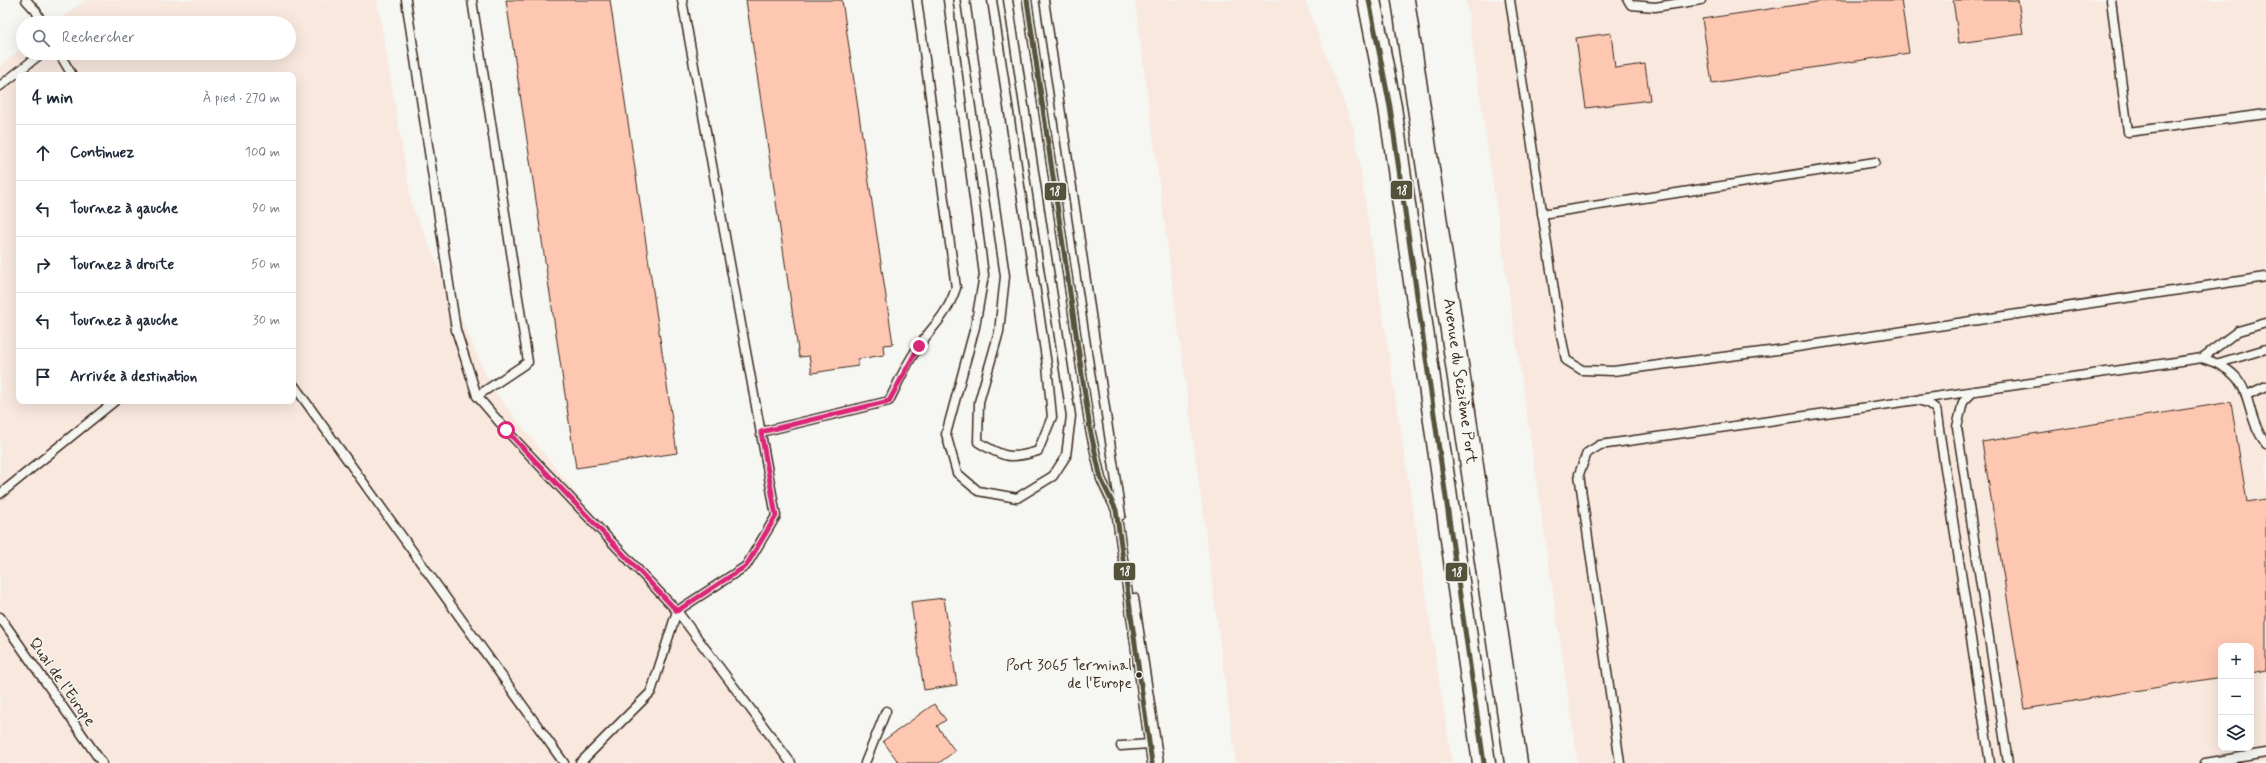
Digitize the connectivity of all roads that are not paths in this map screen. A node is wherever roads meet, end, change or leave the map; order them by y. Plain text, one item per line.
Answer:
1 (26, 0) edge
2 (406, 0) edge
3 (472, 0) edge
4 (682, 0) edge
5 (917, 0) edge
6 (948, 0) edge
7 (965, 0) edge
8 (992, 0) edge
9 (1008, 0) edge
10 (1026, 0) edge
11 (1044, 0) edge
12 (1369, 0) edge
13 (1403, 0) edge
14 (1510, 0) edge
15 (1628, 0) edge
16 (1700, 0) edge
17 (2111, 0) edge
18 (38, 16) edge
19 (33, 60) edge
20 (63, 60) edge
21 (18, 72) edge
22 (70, 72) edge
23 (16, 73) edge
24 (0, 86) edge
25 (2266, 114) edge
26 (1875, 162) dead end
27 (1542, 214) junction
28 (2266, 277) edge
29 (2266, 324) edge
30 (2266, 349) edge
31 (2202, 358) junction
32 (2219, 363) junction
33 (2266, 386) edge
34 (296, 388) edge
35 (1974, 392) junction
36 (477, 396) junction
37 (2247, 396) junction
38 (1917, 400) junction
39 (111, 404) edge
40 (761, 432) junction
41 (2266, 444) edge
42 (0, 494) edge
43 (1118, 511) junction
44 (677, 611) junction
45 (0, 617) edge
46 (886, 711) dead end
47 (1149, 744) junction
48 (1121, 746) dead end
49 (2266, 753) edge
50 (102, 763) edge
51 (564, 763) edge
52 (580, 763) edge
53 (791, 763) edge
54 (865, 763) edge
55 (1152, 763) edge
56 (1159, 763) edge
57 (1484, 763) edge
58 (1516, 763) edge
59 (1620, 763) edge
60 (1990, 763) edge
61 (2008, 763) edge
62 (2205, 763) edge

1 - 18 lane
2 - 36 lane
3 - 36 lane
4 - 40 lane
5 - 40 lane
6 - 9 lane
7 - 8 lane
10 - 43 lane
11 - 43 lane
12 - 57 main road, Avenue du Seizième Port
13 - 58 main road, Avenue du Seizième Port
14 - 27 lane
15 - 16 lane
17 - 25 lane
19 - 21 lane
20 - 22 lane
23 - 24 lane
26 - 27 lane
27 - 28 lane
29 - 31 lane
30 - 32 lane
31 - 32 lane
31 - 35 lane
32 - 37 lane
33 - 37 lane
34 - 51 lane
35 - 38 lane
35 - 61 lane
36 - 44 lane
37 - 41 lane
38 - 59 lane
38 - 60 lane
39 - 42 lane
40 - 44 lane
43 - 47 lane
43 - 56 lane
44 - 52 lane
44 - 53 lane
45 - 50 lane, Quai de l'Europe
46 - 54 lane
47 - 48 lane
47 - 55 lane
49 - 62 lane

